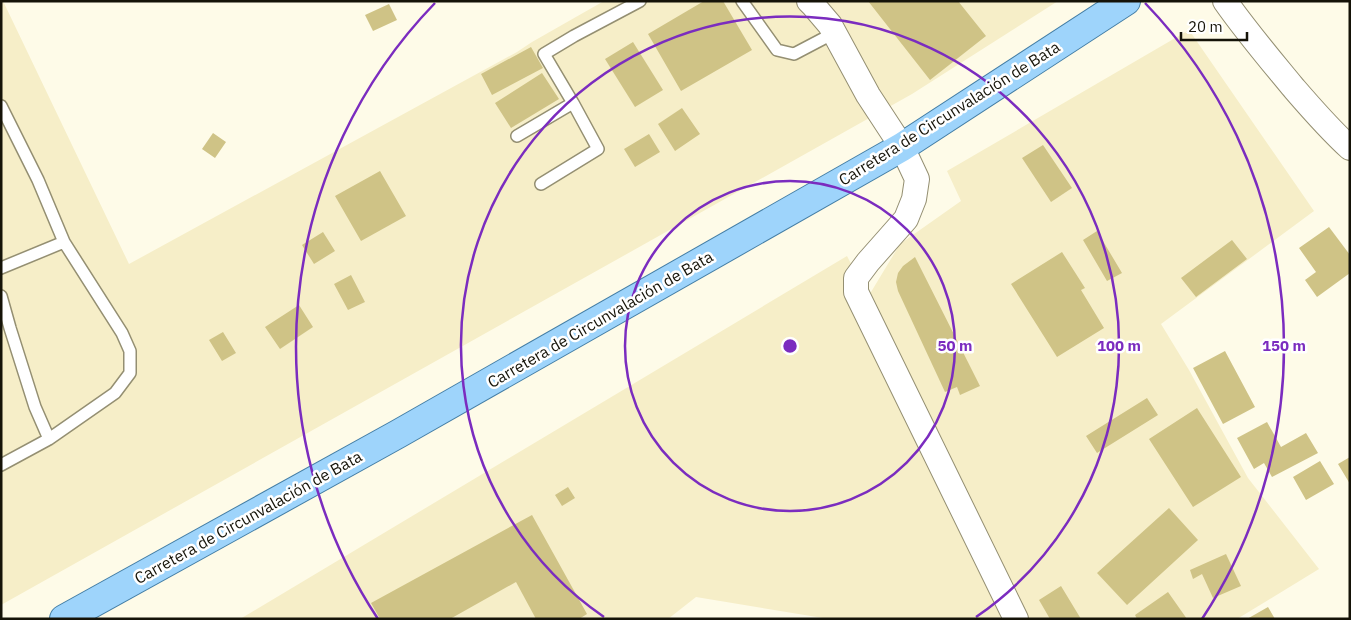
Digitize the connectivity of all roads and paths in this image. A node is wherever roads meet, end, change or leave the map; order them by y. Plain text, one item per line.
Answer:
1 (640, 1) edge
2 (742, 1) edge
3 (809, 1) edge
4 (1126, 1) edge
5 (1225, 1) edge
6 (834, 33) junction
7 (573, 103) junction
8 (1, 106) edge
9 (517, 136) dead end
10 (902, 147) junction
11 (1350, 148) edge
12 (541, 184) dead end
13 (64, 242) junction
14 (1, 268) edge
15 (1, 296) edge
16 (49, 439) junction
17 (1, 465) edge
18 (64, 619) edge
19 (1016, 619) edge

1 - 7 lane
2 - 6 lane
3 - 6 street
4 - 10 main road, Carretera de Circunvalación de Bata
5 - 11 street
6 - 10 street
7 - 9 lane
7 - 12 lane
8 - 13 lane
10 - 18 main road, Carretera de Circunvalación de Bata
10 - 19 street
13 - 14 lane
13 - 16 lane
15 - 16 lane
16 - 17 lane

